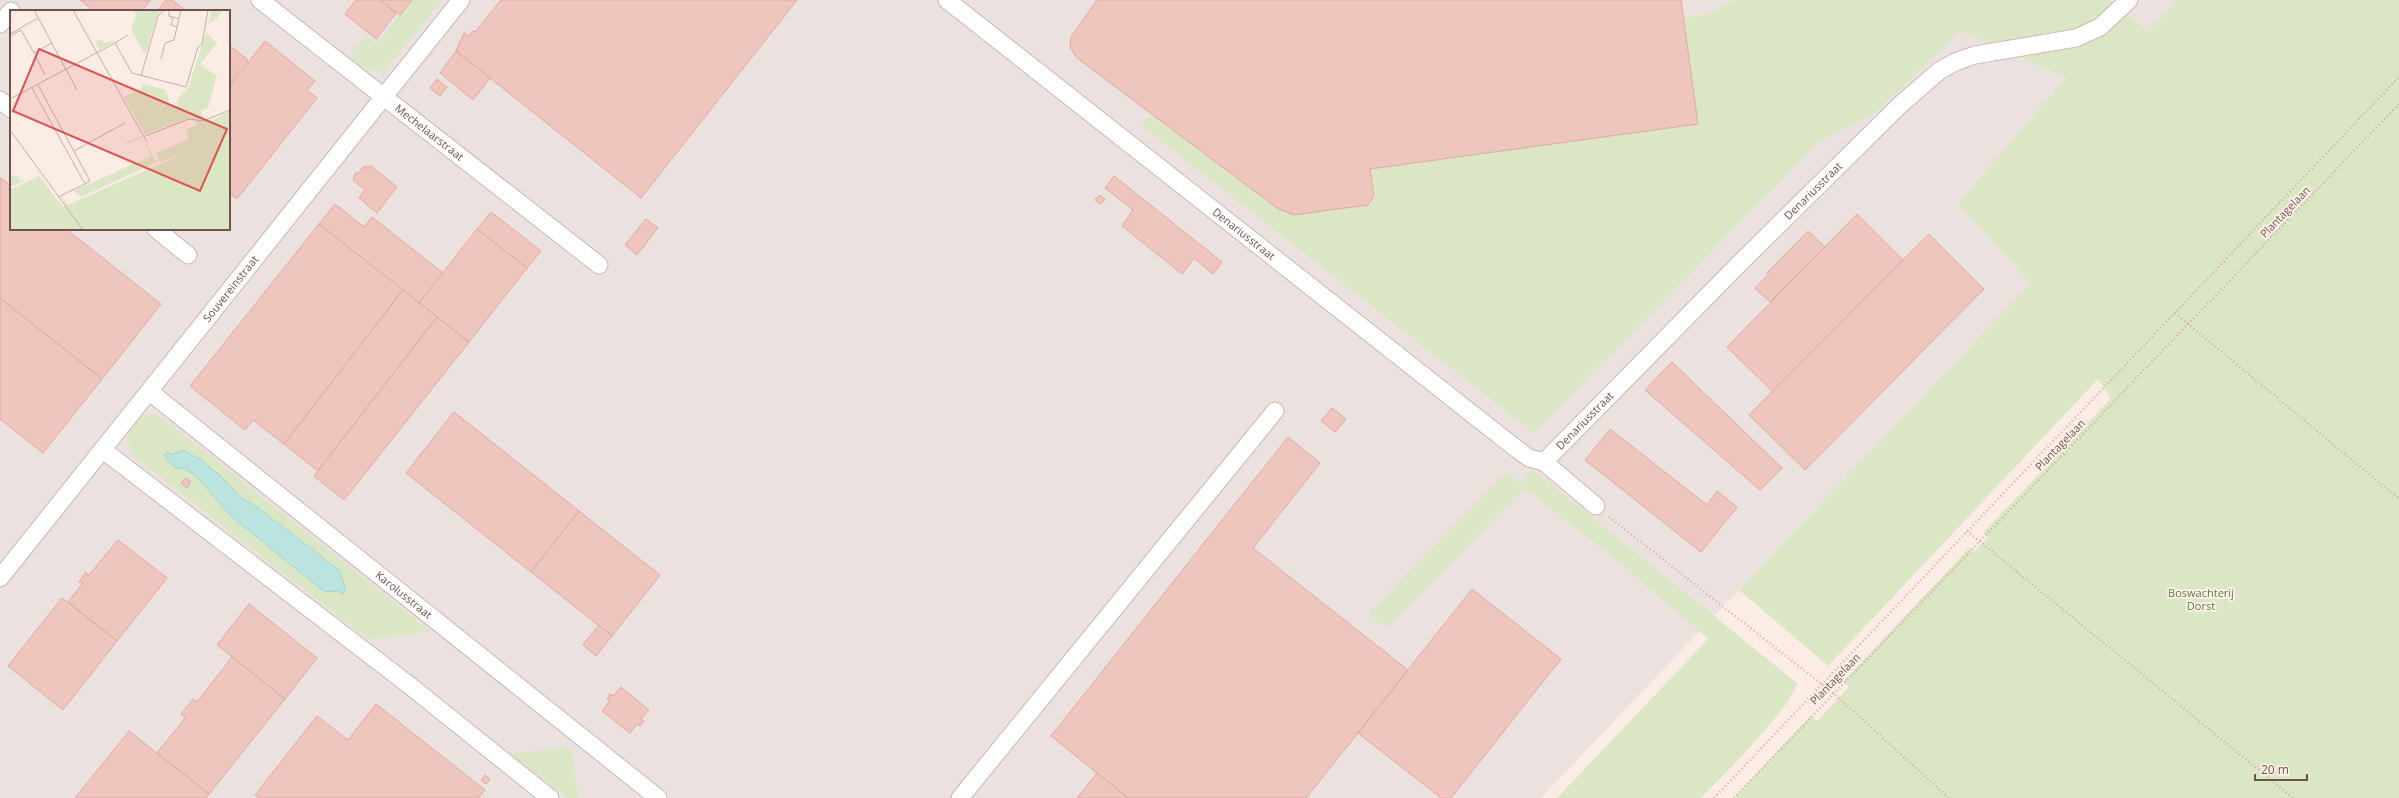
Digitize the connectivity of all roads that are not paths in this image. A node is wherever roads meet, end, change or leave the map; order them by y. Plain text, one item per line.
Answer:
1 (20, 0) edge
2 (260, 0) edge
3 (461, 0) edge
4 (947, 0) edge
5 (2129, 0) edge
6 (12, 10) edge
7 (384, 97) junction
8 (0, 100) edge
9 (10, 108) edge
10 (157, 230) edge
11 (188, 256) dead end
12 (599, 265) dead end
13 (150, 392) junction
14 (1275, 411) dead end
15 (103, 450) junction
16 (1544, 462) junction
17 (1596, 506) road end
18 (0, 578) edge
19 (550, 798) edge
20 (658, 798) edge
21 (960, 798) edge

1 - 6 street
2 - 7 street, Mechelaarstraat
3 - 7 street, Souvereinstraat
4 - 16 street, Denariusstraat
5 - 16 street, Denariusstraat
7 - 12 street, Mechelaarstraat
7 - 13 street, Souvereinstraat
8 - 9 street
10 - 11 street
13 - 15 street, Souvereinstraat
13 - 20 street, Karolusstraat
14 - 21 street
15 - 18 street, Souvereinstraat
15 - 19 street
16 - 17 street, Denariusstraat

